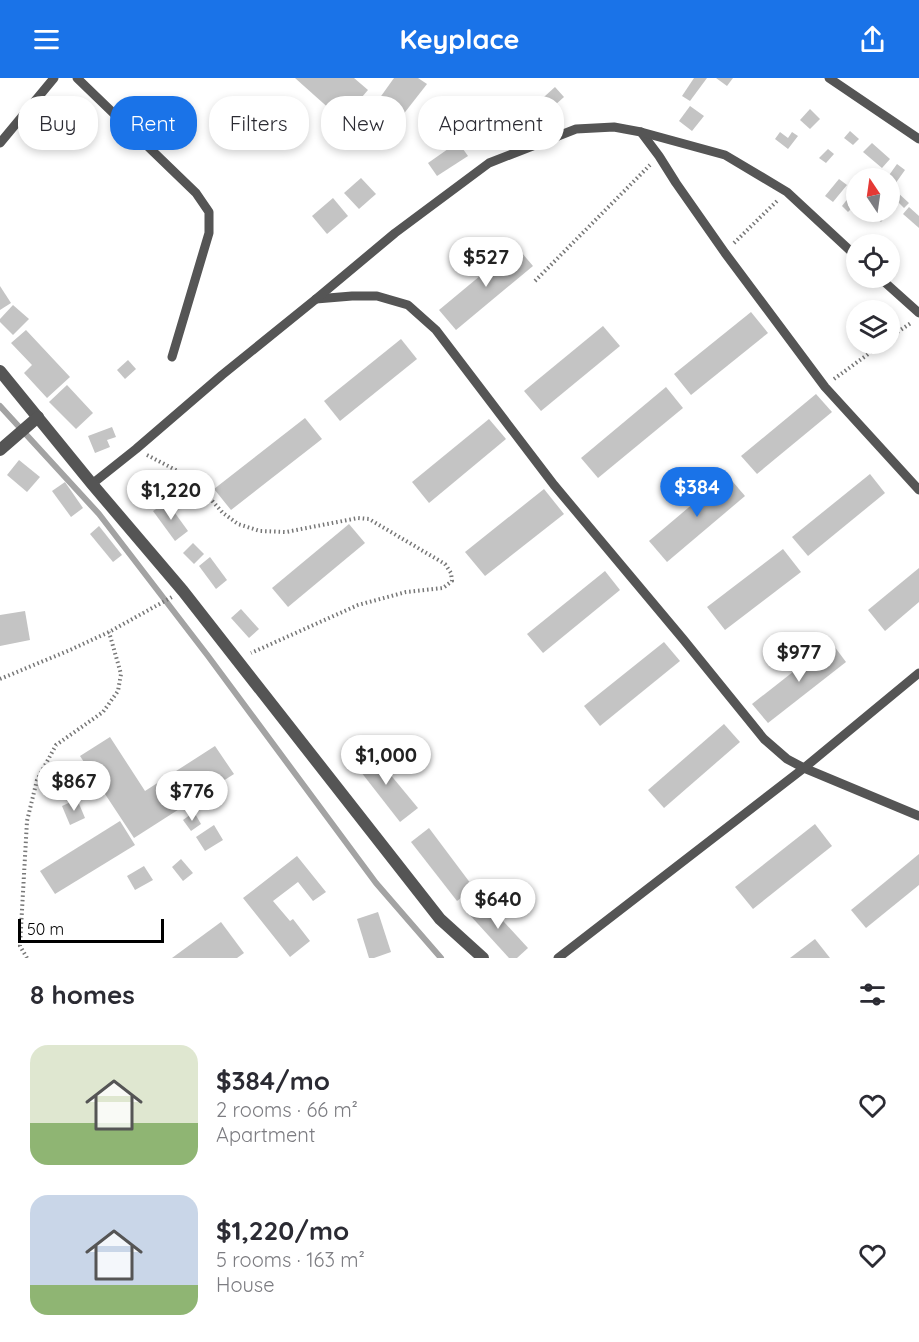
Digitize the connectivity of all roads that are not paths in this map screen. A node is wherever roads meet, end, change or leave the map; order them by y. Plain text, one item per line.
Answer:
1 (54, 78) edge
2 (77, 78) edge
3 (829, 78) edge
4 (641, 132) junction
5 (919, 139) edge
6 (0, 144) edge
7 (846, 247) edge
8 (891, 288) edge
9 (316, 300) junction
10 (919, 313) edge
11 (172, 357) dead end
12 (0, 371) edge
13 (38, 417) junction
14 (0, 450) edge
15 (92, 484) junction
16 (919, 490) edge
17 (919, 673) edge
18 (804, 768) junction
19 (919, 816) edge
20 (483, 958) edge
21 (558, 958) edge

1 - 6 lane
2 - 11 lane
3 - 5 lane
4 - 7 lane
4 - 9 lane
4 - 16 lane
8 - 10 lane
9 - 15 lane
9 - 18 lane
12 - 13 street
13 - 14 street
13 - 15 street
15 - 20 street
17 - 18 lane
18 - 19 lane
18 - 21 lane

